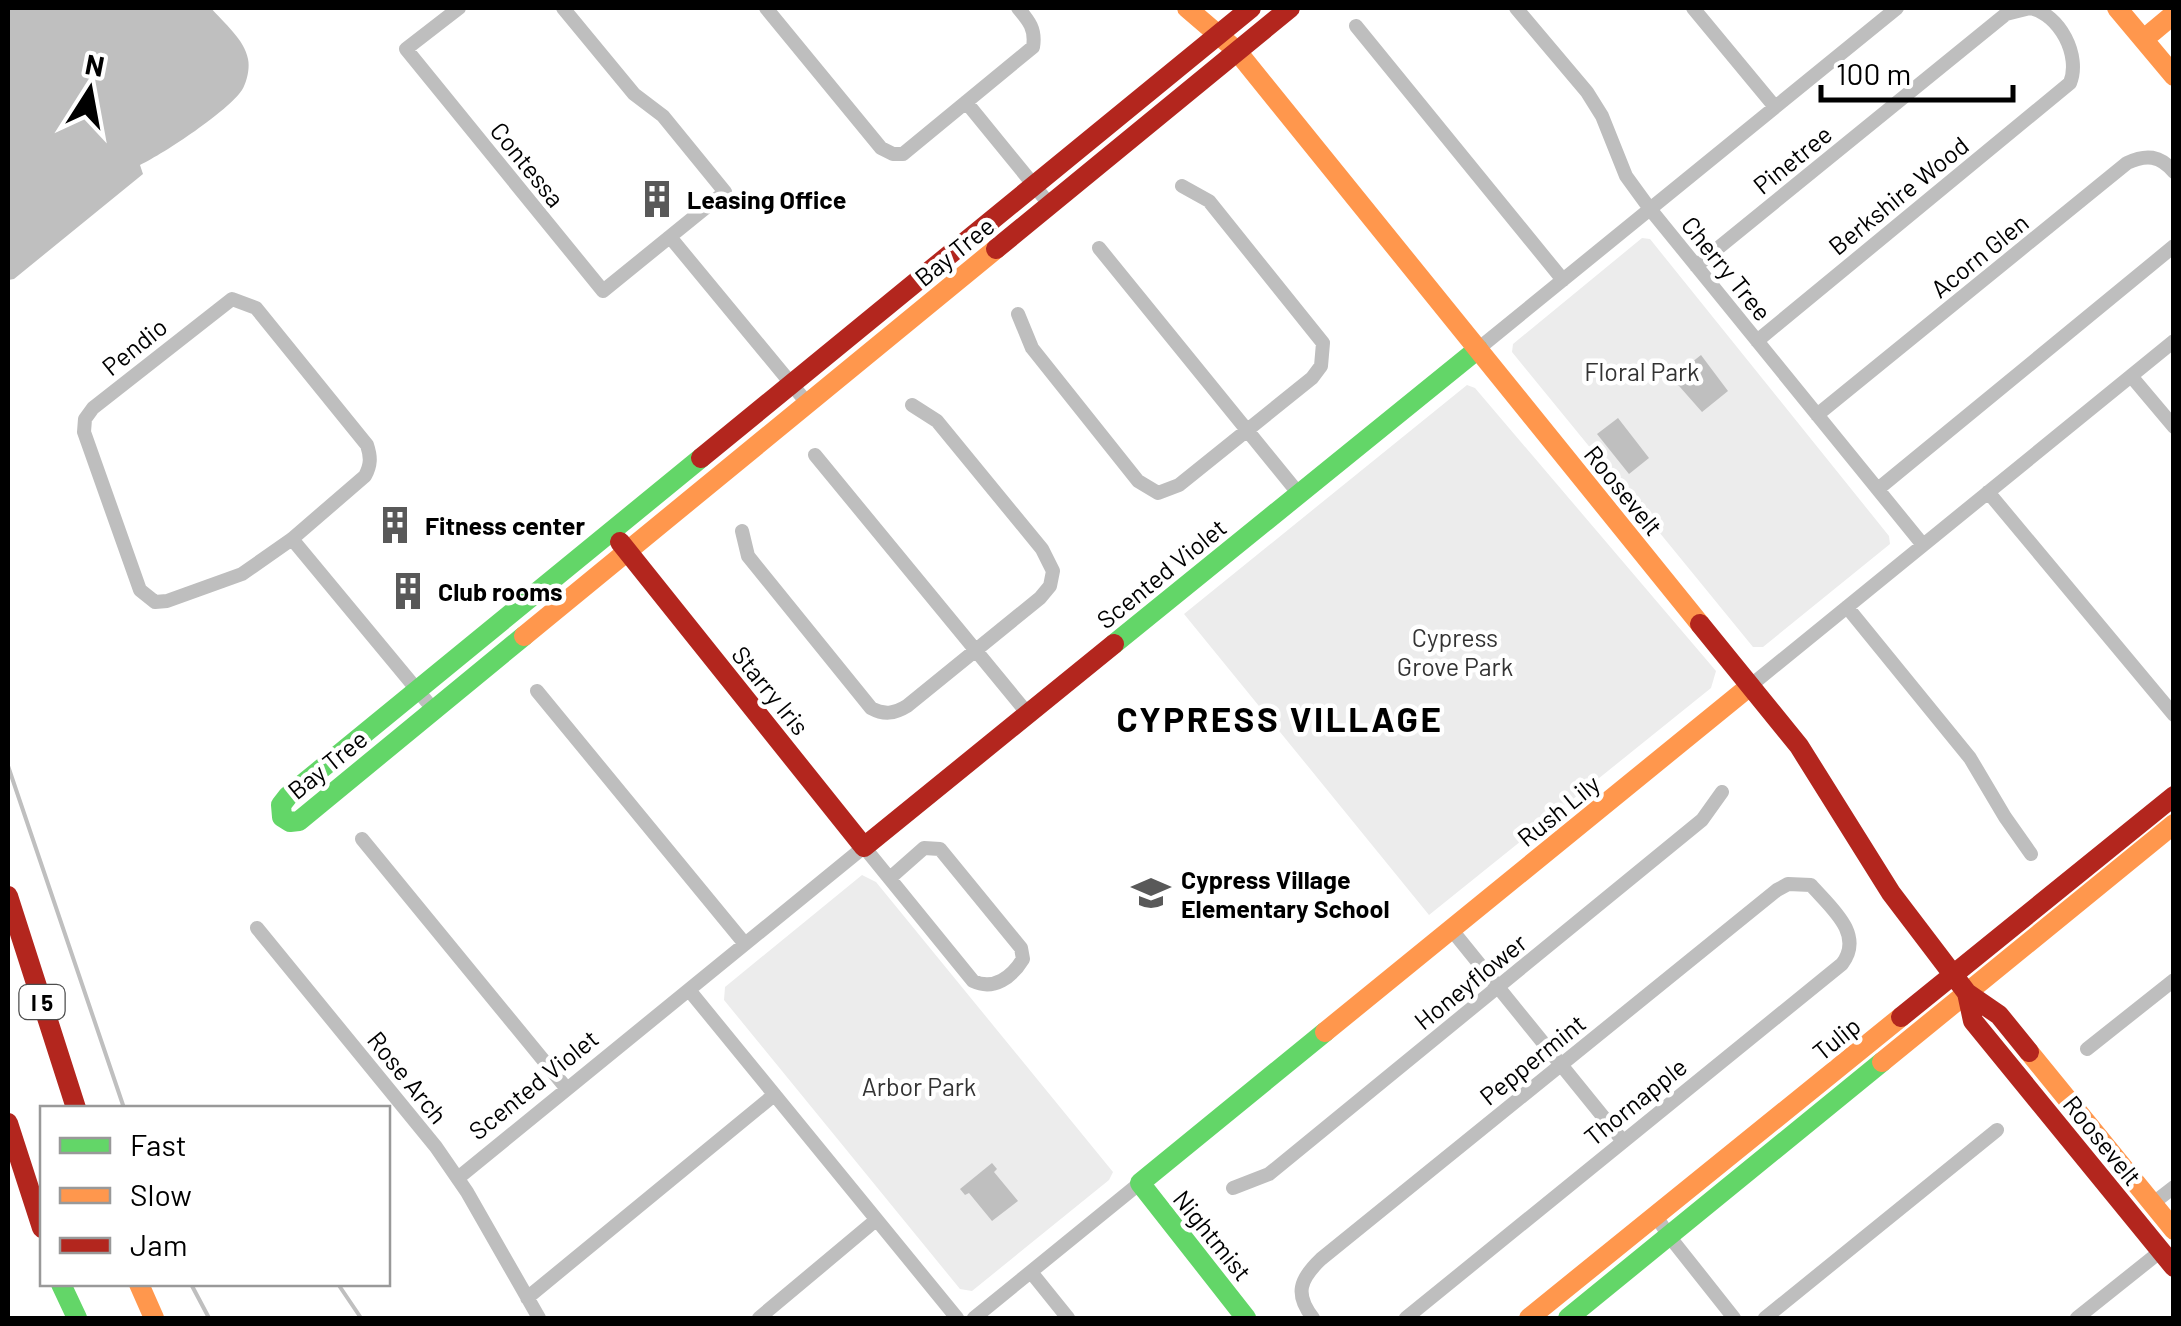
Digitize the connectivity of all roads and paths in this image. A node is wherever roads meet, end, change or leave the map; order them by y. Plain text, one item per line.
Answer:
1 (459, 8) edge
2 (563, 8) edge
3 (766, 8) edge
4 (1018, 8) edge
5 (1187, 8) edge
6 (1209, 8) edge
7 (1251, 8) edge
8 (1290, 8) edge
9 (1516, 8) edge
10 (1693, 8) edge
11 (1868, 8) edge
12 (1897, 8) edge
13 (2117, 8) edge
14 (2173, 11) edge
15 (1879, 22) junction
16 (1356, 26) dead end
17 (2059, 32) joint
18 (1221, 34) junction
19 (2144, 39) junction
20 (1236, 50) junction
21 (2174, 76) edge
22 (966, 102) junction
23 (1775, 107) junction
24 (2174, 172) edge
25 (1034, 185) junction
26 (1182, 186) dead end
27 (1050, 205) junction
28 (1650, 209) junction
29 (670, 237) junction
30 (2174, 246) edge
31 (1099, 248) dead end
32 (1696, 266) junction
33 (1563, 280) junction
34 (1018, 314) dead end
35 (1757, 340) junction
36 (2174, 341) edge
37 (1478, 348) junction
38 (2131, 376) junction
39 (792, 384) junction
40 (808, 404) junction
41 (912, 405) dead end
42 (1817, 415) junction
43 (2174, 427) edge
44 (1249, 432) junction
45 (816, 455) dead end
46 (1878, 490) junction
47 (1988, 492) junction
48 (1299, 494) junction
49 (742, 531) dead end
50 (612, 533) junction
51 (292, 539) junction
52 (1923, 545) junction
53 (628, 551) junction
54 (1847, 607) junction
55 (977, 652) junction
56 (1750, 686) junction
57 (417, 689) junction
58 (537, 691) dead end
59 (433, 709) junction
60 (1028, 714) junction
61 (2174, 715) edge
62 (1722, 792) dead end
63 (2174, 796) edge
64 (2174, 824) edge
65 (362, 838) dead end
66 (864, 847) junction
67 (2031, 854) dead end
68 (890, 878) junction
69 (8, 896) edge
70 (1829, 905) joint
71 (257, 928) dead end
72 (1450, 930) junction
73 (745, 944) junction
74 (1954, 975) junction
75 (2174, 980) edge
76 (1498, 987) junction
77 (689, 990) junction
78 (1968, 992) junction
79 (2087, 1049) dead end
80 (1561, 1065) junction
81 (567, 1088) junction
82 (774, 1094) junction
83 (75, 1106) edge
84 (8, 1123) edge
85 (1997, 1130) dead end
86 (1622, 1140) junction
87 (458, 1178) junction
88 (1140, 1183) junction
89 (2174, 1186) edge
90 (1233, 1188) dead end
91 (2152, 1204) junction
92 (1656, 1216) junction
93 (876, 1220) junction
94 (40, 1222) edge
95 (2174, 1230) edge
96 (1668, 1236) junction
97 (2167, 1259) edge
98 (1030, 1272) junction
99 (62, 1286) edge
100 (140, 1286) edge
101 (527, 1298) junction
102 (2096, 1311) edge
103 (76, 1318) edge
104 (154, 1318) edge
105 (539, 1318) edge
106 (759, 1318) edge
107 (956, 1318) edge
108 (974, 1318) edge
109 (1068, 1318) edge
110 (1246, 1318) edge
111 (1313, 1318) edge
112 (1406, 1318) edge
113 (1529, 1318) edge
114 (1568, 1318) edge
115 (1734, 1318) edge
116 (1765, 1318) edge
117 (2077, 1318) edge

1 - 29 street, Contessa
2 - 29 street, Contessa
3 - 22 street
4 - 22 street
5 - 18 main road, Roosevelt
6 - 18 main road, Roosevelt
7 - 18 main road, Bay Tree
8 - 20 main road, Bay Tree
9 - 28 street, Cherry Tree
10 - 23 street
11 - 15 street
12 - 15 street, Scented Violet
13 - 19 main road
14 - 19 main road
15 - 23 street, Scented Violet
16 - 33 street
17 - 32 street, Pinetree
17 - 35 street, Berkshire Wood
18 - 20 main road, Roosevelt
18 - 25 main road, Bay Tree
19 - 21 main road
20 - 27 main road, Bay Tree
20 - 37 main road, Roosevelt
22 - 25 street
23 - 28 street, Scented Violet
24 - 42 street, Acorn Glen
25 - 27 street
25 - 39 main road, Bay Tree
26 - 44 street
27 - 40 main road, Bay Tree
28 - 32 street, Cherry Tree
28 - 33 street, Scented Violet
29 - 39 street
30 - 46 street
31 - 44 street
32 - 35 street, Cherry Tree
33 - 37 street, Scented Violet
34 - 44 street
35 - 42 street, Cherry Tree
36 - 38 street, Rush Lily
37 - 48 main road, Scented Violet
37 - 56 main road, Roosevelt
38 - 43 street
38 - 47 street, Rush Lily
39 - 40 street
39 - 50 main road, Bay Tree
40 - 53 main road, Bay Tree
41 - 55 street
42 - 46 street, Cherry Tree
44 - 48 street
45 - 55 street
46 - 52 street, Cherry Tree
47 - 52 street, Rush Lily
47 - 61 street
48 - 60 main road, Scented Violet
49 - 55 street
50 - 53 main road, Starry Iris
50 - 57 main road, Bay Tree
51 - 51 street, Pendio
51 - 57 street
52 - 54 street, Rush Lily
53 - 59 main road, Bay Tree
53 - 66 main road, Starry Iris
54 - 56 street, Rush Lily
54 - 67 street
55 - 60 street
56 - 72 main road, Rush Lily
56 - 74 main road, Roosevelt
57 - 59 street
57 - 59 main road, Bay Tree
58 - 73 street
60 - 66 main road, Scented Violet
62 - 76 street, Honeyflower
63 - 74 main road, Tulip
64 - 78 main road, Tulip
65 - 81 street
66 - 68 street, Starry Iris
66 - 73 street, Scented Violet
68 - 68 street, Starry Iris
69 - 83 main road, I 5
70 - 80 street, Peppermint
70 - 86 street, Thornapple
71 - 87 street, Rose Arch
72 - 76 street
72 - 88 main road, Rush Lily
73 - 77 street, Scented Violet
74 - 78 main road, Roosevelt
74 - 92 main road, Tulip
75 - 79 street
76 - 80 street
76 - 90 street, Honeyflower
77 - 81 street, Scented Violet
77 - 82 street
78 - 91 main road, Roosevelt
78 - 96 main road, Tulip
78 - 97 main road, Roosevelt
80 - 86 street
80 - 111 street, Peppermint
81 - 87 street, Scented Violet
82 - 93 street
82 - 101 street
84 - 94 main road
85 - 116 street
86 - 112 street, Thornapple
87 - 101 street, Rose Arch
88 - 98 street, Rush Lily
88 - 110 main road, Nightmist
89 - 91 street
91 - 95 main road, Roosevelt
92 - 96 street
92 - 113 main road, Tulip
93 - 106 street
93 - 107 street
96 - 114 main road, Tulip
96 - 115 street
97 - 102 street
98 - 108 street, Rush Lily
98 - 109 street
99 - 103 main road
100 - 104 main road
101 - 105 street, Rose Arch
102 - 117 street

